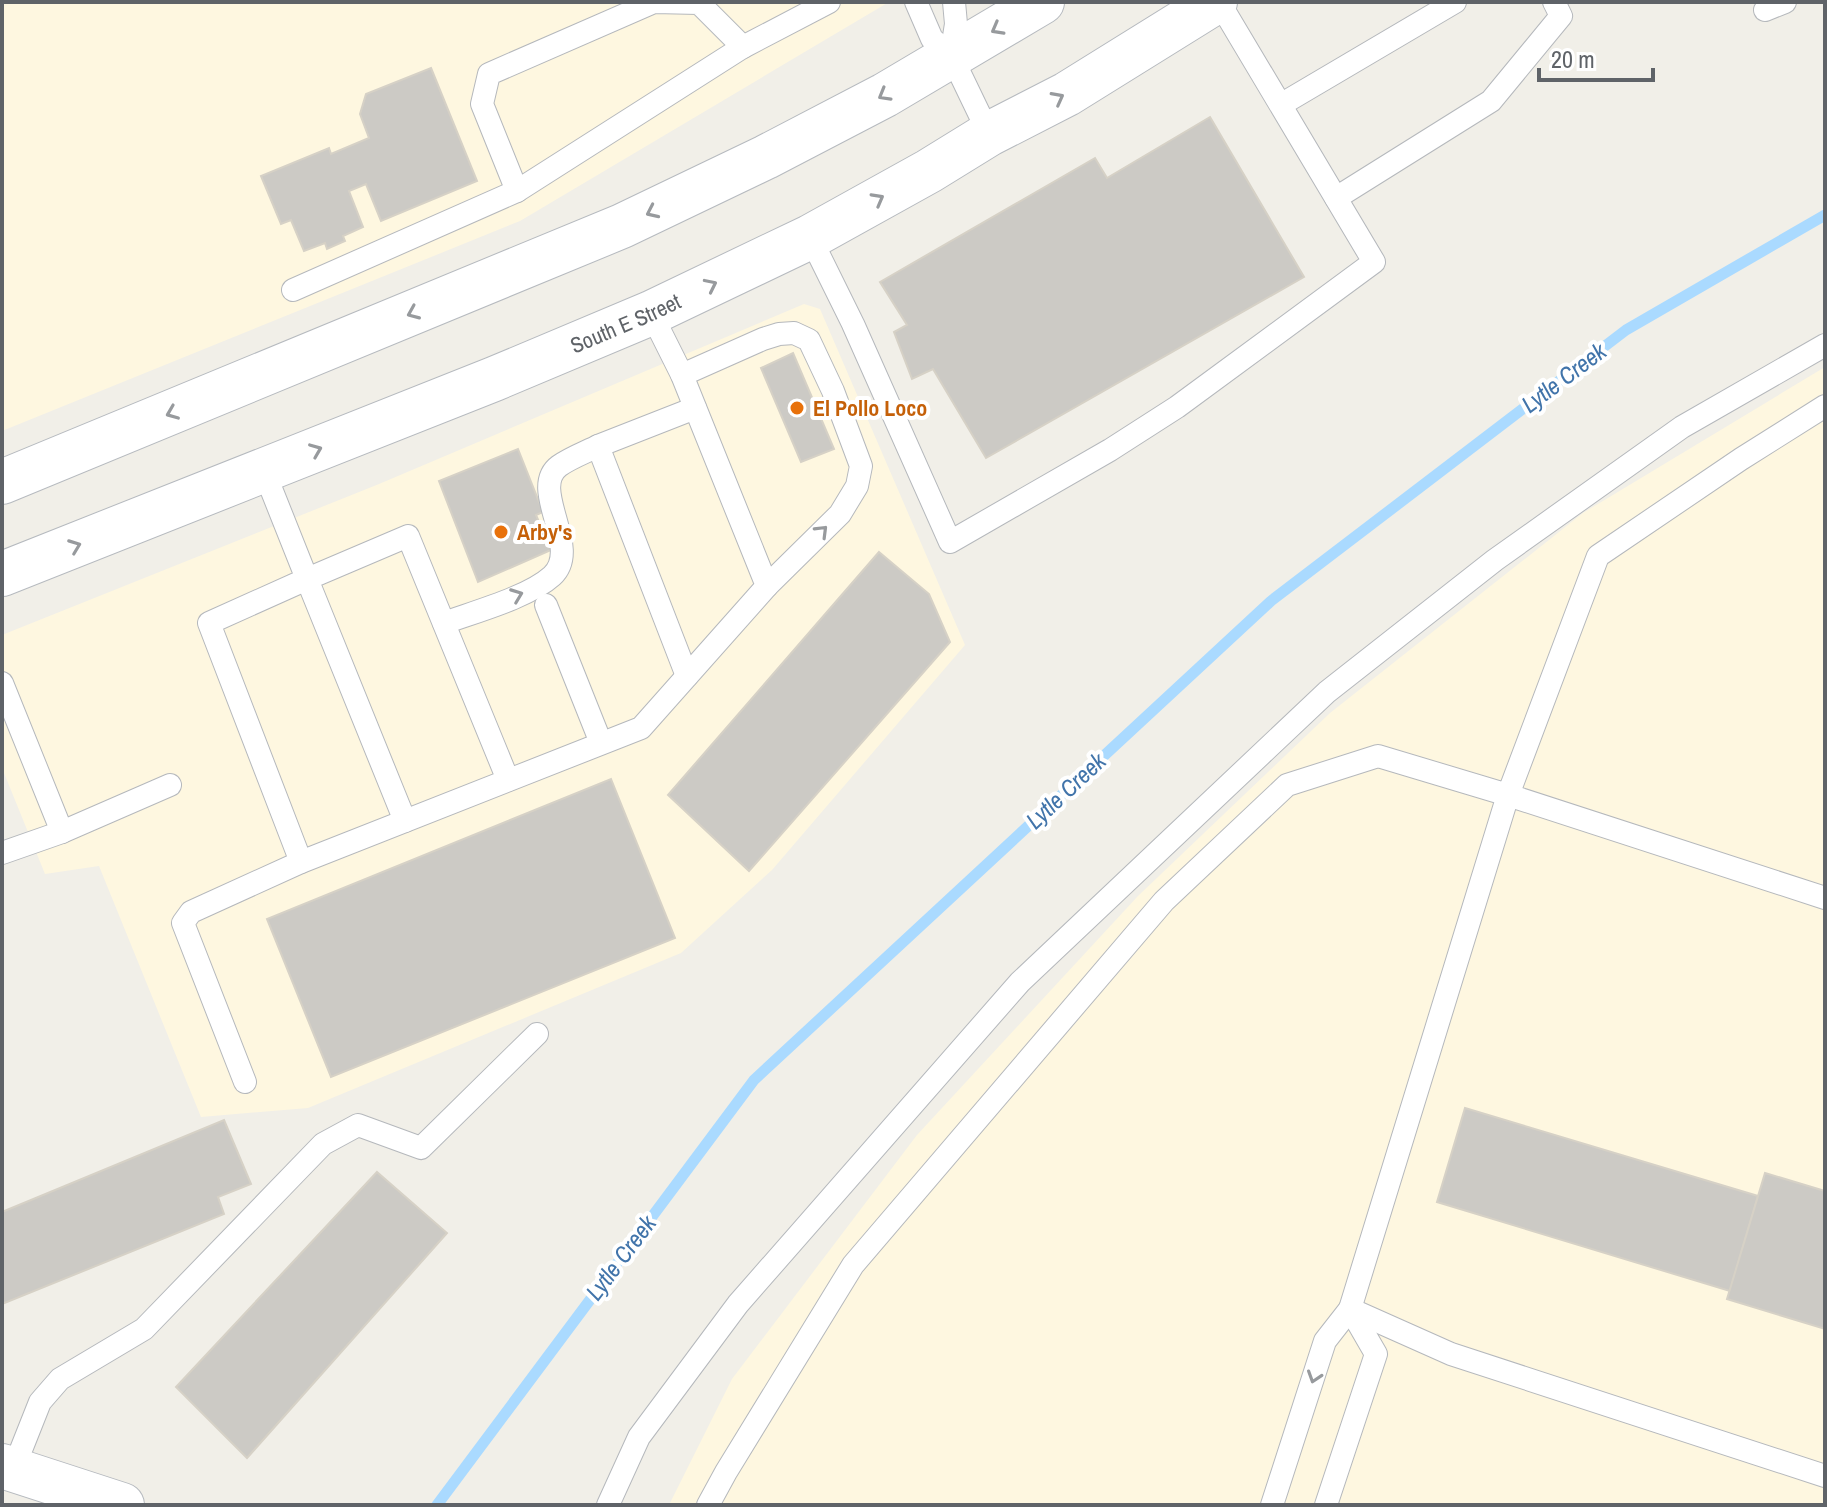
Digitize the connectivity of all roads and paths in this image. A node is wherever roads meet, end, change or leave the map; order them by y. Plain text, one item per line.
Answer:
1 (829, 2) edge
2 (916, 2) edge
3 (954, 2) edge
4 (1042, 2) edge
5 (1217, 2) edge
6 (1455, 2) edge
7 (1554, 2) edge
8 (700, 3) edge
9 (743, 47) junction
10 (951, 55) junction
11 (1282, 104) junction
12 (989, 134) junction
13 (517, 191) junction
14 (1336, 198) junction
15 (810, 237) junction
16 (293, 290) dead end
17 (651, 313) junction
18 (1825, 345) edge
19 (682, 375) junction
20 (1825, 406) edge
21 (695, 408) junction
22 (598, 446) junction
23 (264, 471) junction
24 (2, 482) edge
25 (2, 574) edge
26 (307, 579) junction
27 (767, 586) junction
28 (546, 605) dead end
29 (444, 623) junction
30 (687, 676) junction
31 (2, 683) edge
32 (601, 743) junction
33 (508, 780) junction
34 (170, 785) dead end
35 (1508, 795) junction
36 (405, 821) junction
37 (62, 832) junction
38 (2, 853) edge
39 (301, 862) junction
40 (1825, 898) edge
41 (537, 1034) dead end
42 (245, 1082) dead end
43 (1350, 1309) junction
44 (7, 1468) edge
45 (1825, 1476) edge
46 (122, 1505) edge
47 (608, 1505) edge
48 (708, 1505) edge
49 (1272, 1505) edge
50 (1326, 1505) edge

1 - 9 lane
2 - 10 lane
3 - 10 lane
4 -> 10 main road
5 - 11 lane
12 -> 5 main road, South E Street
6 - 11 lane
7 - 14 lane
8 - 9 lane
8 - 13 lane
9 - 13 lane
10 - 12 lane
10 -> 24 main road
11 - 14 lane
15 -> 12 main road, South E Street
13 - 16 lane
14 - 15 lane
17 -> 15 main road, South E Street
17 - 19 lane
23 -> 17 main road, South E Street
18 - 47 lane
19 - 21 lane
27 -> 19 lane
20 - 35 lane
21 - 22 lane
21 - 27 lane
29 -> 22 lane
22 - 30 lane
25 -> 23 main road, South E Street
23 - 26 lane
26 - 29 lane
26 - 36 lane
26 - 39 lane
27 - 30 lane
28 - 32 lane
29 - 33 lane
30 - 32 lane
31 - 37 lane
32 - 33 lane
33 - 36 lane
34 - 37 lane
35 - 40 lane
35 - 43 lane
35 - 48 lane
36 - 39 lane
37 - 38 lane
39 - 42 lane
41 - 44 lane
43 - 45 lane
43 -> 49 lane
43 - 50 lane
44 - 46 main road

